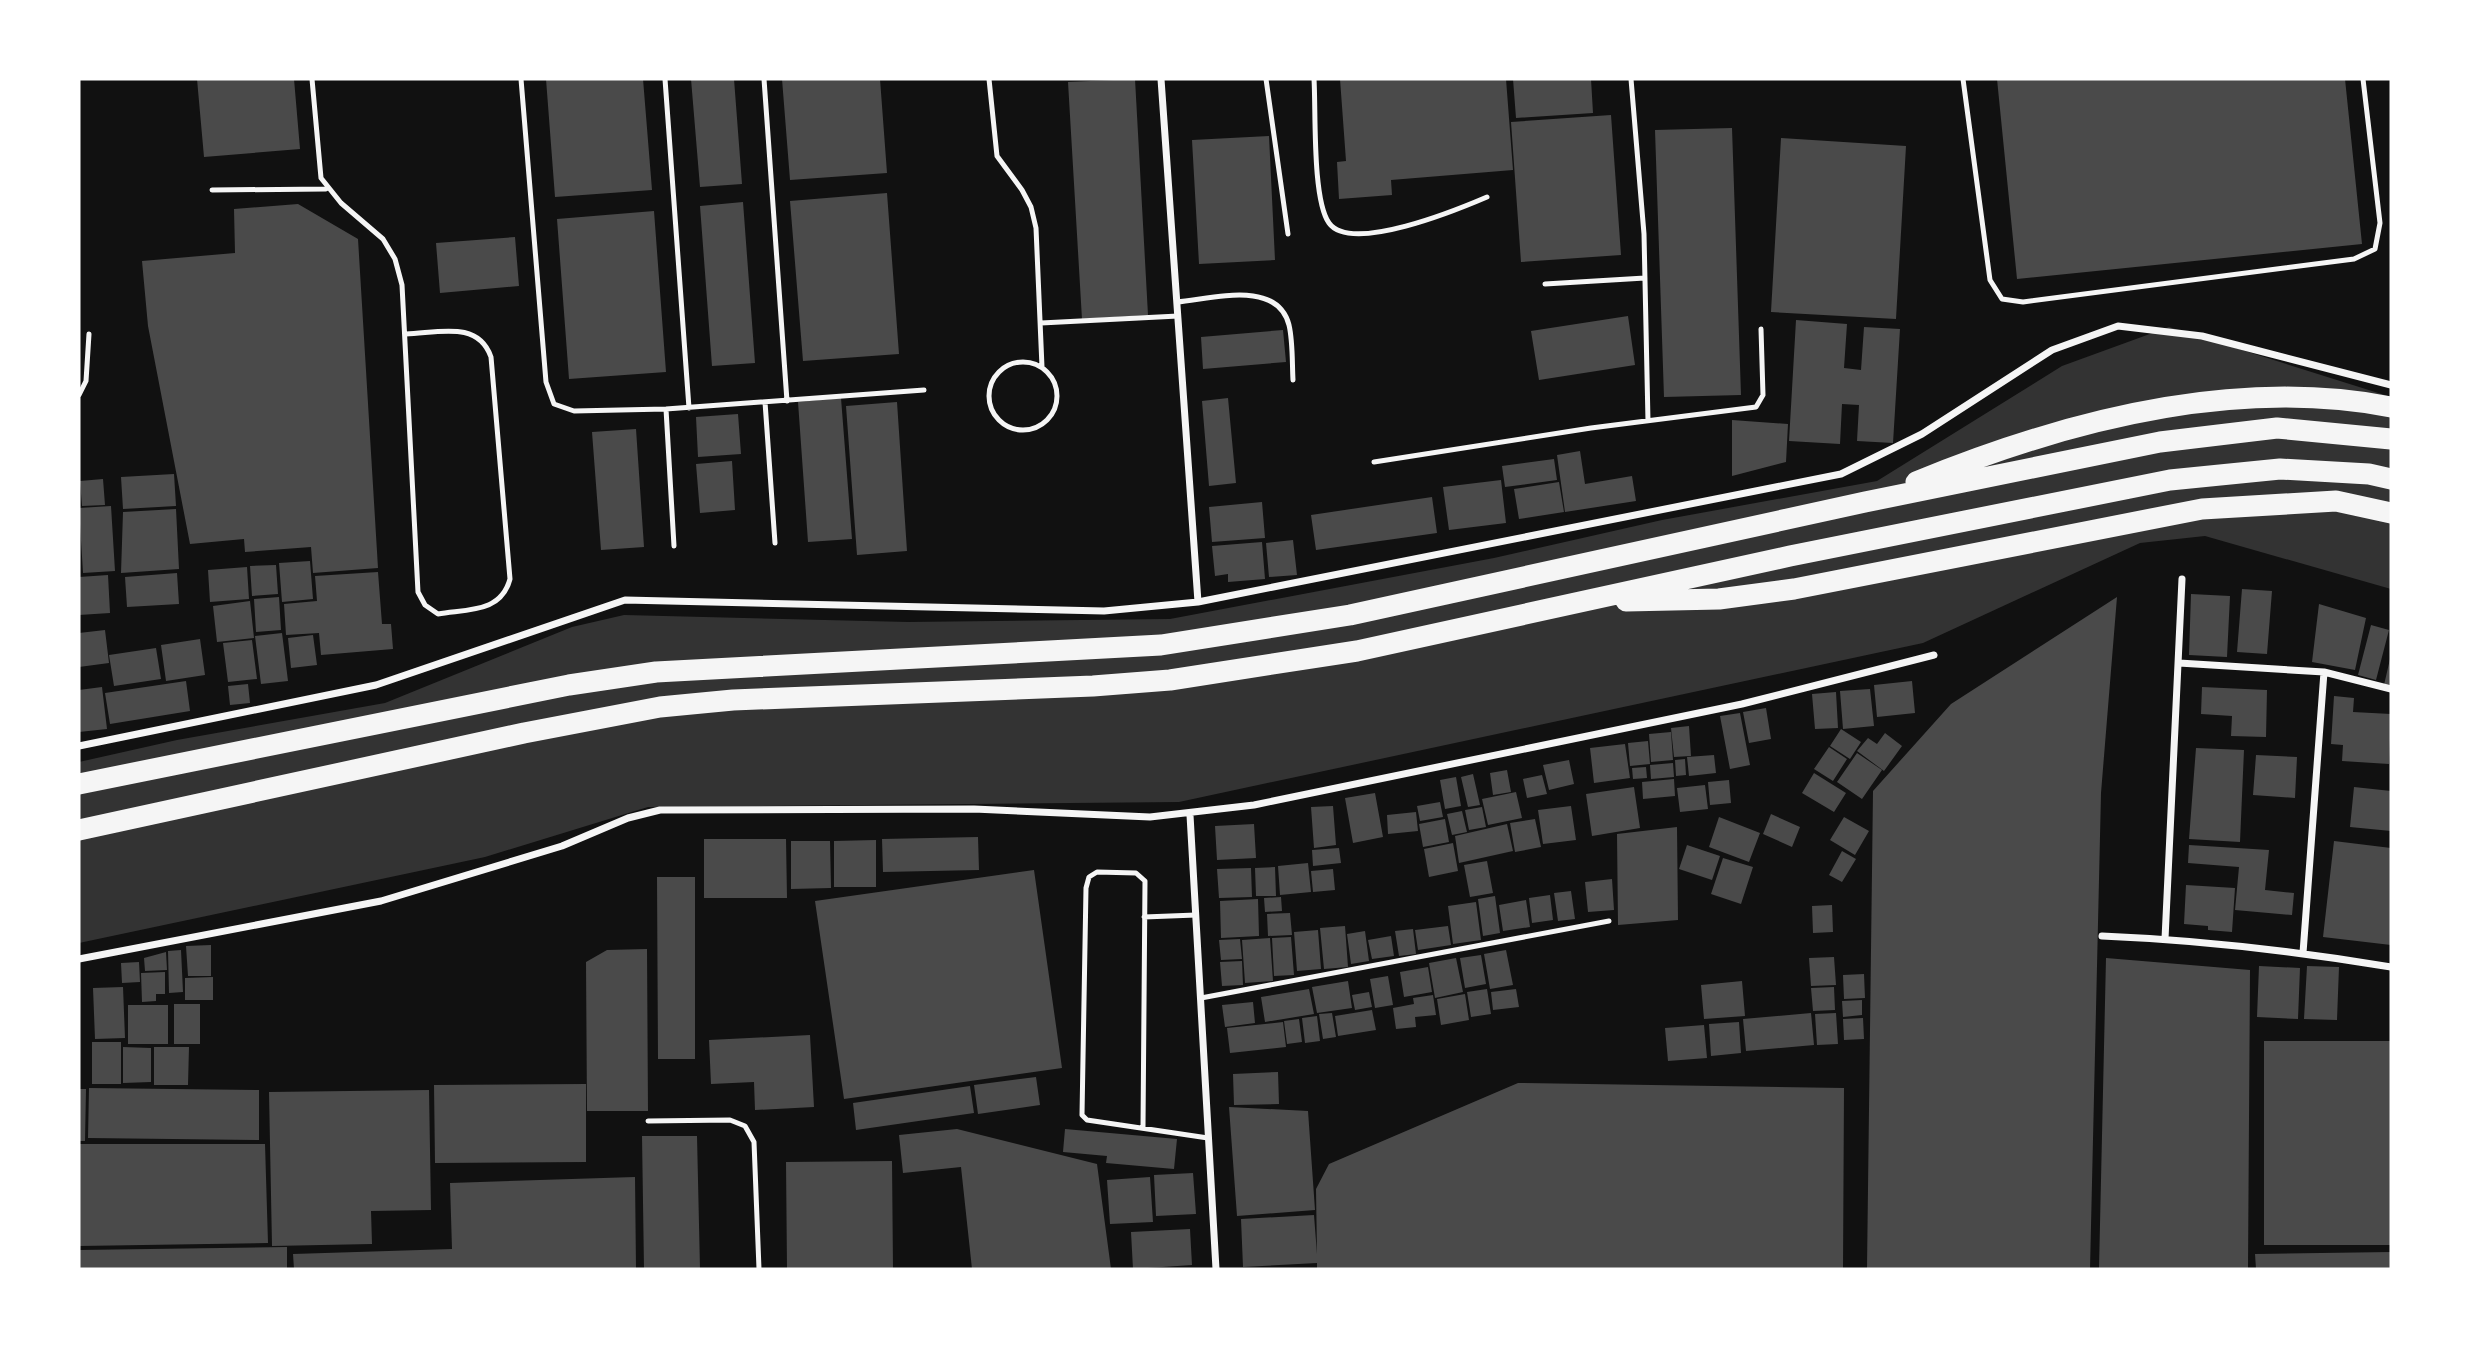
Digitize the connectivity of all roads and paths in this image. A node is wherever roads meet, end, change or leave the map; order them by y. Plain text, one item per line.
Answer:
1 (312, 79) edge
2 (522, 79) edge
3 (665, 79) edge
4 (764, 79) edge
5 (989, 79) edge
6 (1161, 79) edge
7 (1266, 79) edge
8 (1314, 79) edge
9 (1631, 79) edge
10 (1964, 79) edge
11 (2363, 79) edge
12 (326, 189) junction
13 (212, 190) dead end
14 (1487, 197) dead end
15 (1288, 234) dead end
16 (1645, 278) junction
17 (1545, 284) dead end
18 (1177, 302) junction
19 (1178, 316) junction
20 (1041, 324) junction
21 (1761, 329) dead end
22 (89, 334) dead end
23 (405, 334) junction
24 (1042, 367) junction
25 (1293, 380) dead end
26 (2391, 385) edge
27 (924, 390) dead end
28 (79, 395) edge
29 (787, 401) junction
30 (765, 402) junction
31 (2391, 407) edge
32 (689, 408) junction
33 (666, 410) junction
34 (1648, 421) junction
35 (2391, 439) edge
36 (1374, 463) dead end
37 (2391, 479) edge
38 (1865, 502) junction
39 (2391, 513) edge
40 (775, 543) dead end
41 (674, 546) dead end
42 (2182, 579) dead end
43 (1198, 602) junction
44 (1575, 602) junction
45 (1934, 655) dead end
46 (2179, 663) junction
47 (2325, 672) junction
48 (2391, 690) edge
49 (79, 746) edge
50 (79, 784) edge
51 (1190, 815) junction
52 (79, 830) edge
53 (1196, 915) junction
54 (1144, 917) junction
55 (1609, 921) dead end
56 (2102, 936) dead end
57 (2165, 939) junction
58 (2303, 953) junction
59 (79, 959) edge
60 (2391, 967) edge
61 (1201, 998) junction
62 (648, 1121) dead end
63 (1143, 1128) junction
64 (1208, 1138) junction
65 (759, 1269) edge
66 (1216, 1269) edge

1 - 12 lane
2 - 33 lane
3 - 32 lane
4 - 29 lane
5 - 20 lane
6 - 18 street
7 - 15 lane
8 - 14 lane
9 - 16 lane
10 - 11 lane
12 - 13 lane
12 - 23 lane
16 - 17 lane
16 - 34 lane
18 - 19 street
18 - 25 lane
19 - 20 lane
19 - 43 street
20 - 24 lane
21 - 34 lane
22 - 28 lane
23 - 23 lane
24 - 24 lane
26 - 43 street
27 - 29 lane
29 - 30 lane
30 - 32 lane
30 - 40 lane
31 - 38 highway
32 - 33 lane
33 - 41 lane
34 - 36 lane
35 - 38 highway
37 - 44 highway
38 - 50 highway
39 - 44 highway
42 - 46 street
43 - 49 street
44 - 52 highway
45 - 51 street
46 - 47 street
46 - 57 street
47 - 48 street
47 - 58 street
51 - 53 street
51 - 59 street
53 - 54 lane
53 - 61 street
54 - 63 lane
54 - 63 lane
55 - 61 lane
56 - 57 street
57 - 58 street
58 - 60 street
61 - 64 street
62 - 65 lane
63 - 64 lane
64 - 66 street

